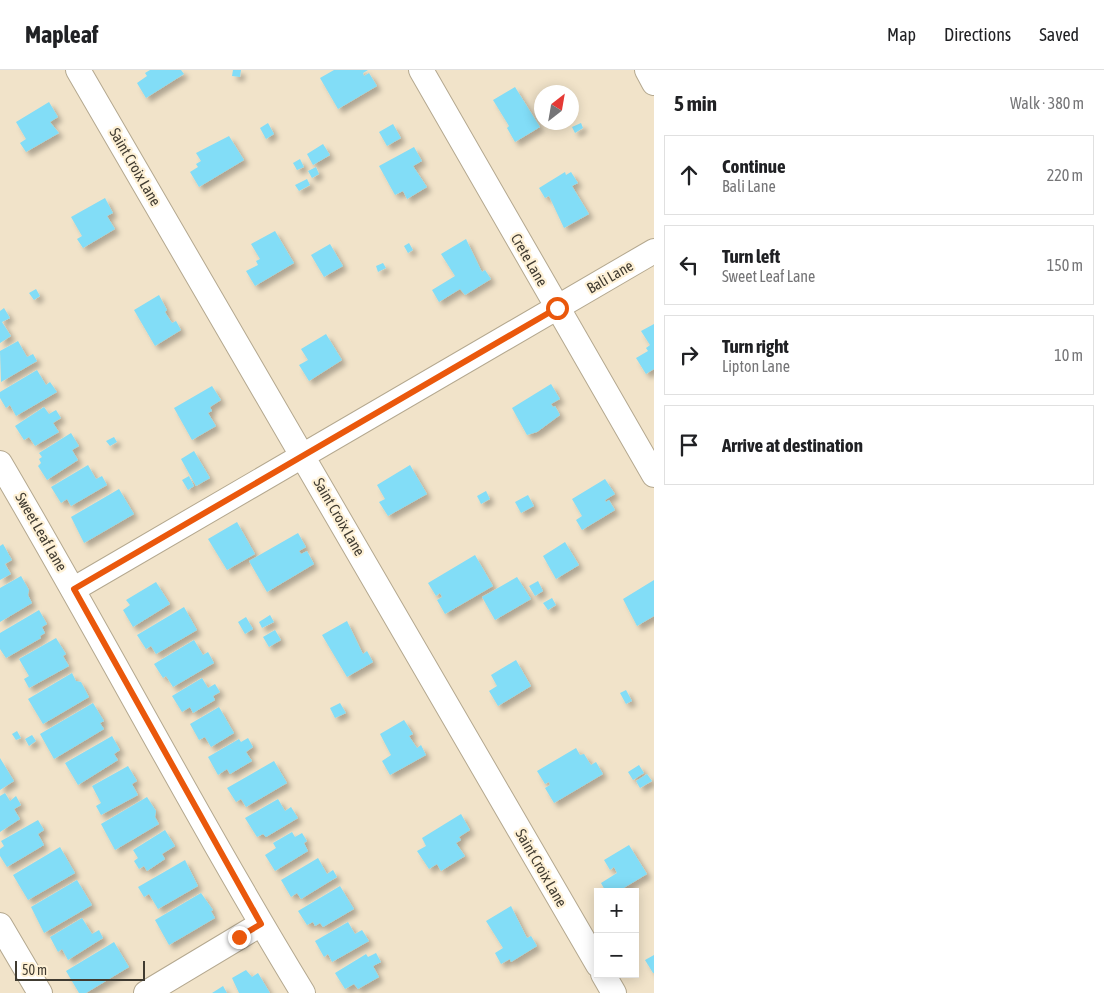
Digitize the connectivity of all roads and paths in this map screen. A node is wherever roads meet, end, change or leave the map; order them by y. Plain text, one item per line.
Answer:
1 (78, 70) edge
2 (421, 70) edge
3 (647, 70) edge
4 (654, 83) edge
5 (654, 251) edge
6 (557, 308) junction
7 (303, 456) junction
8 (0, 463) edge
9 (654, 475) edge
10 (74, 589) junction
11 (261, 924) junction
12 (0, 925) edge
13 (594, 959) edge
14 (605, 978) edge
15 (40, 993) edge
16 (146, 993) edge
17 (303, 993) edge
18 (614, 993) edge

1 - 7 street, Saint Croix Lane
2 - 6 street, Crete Lane
3 - 4 street
5 - 6 street, Bali Lane
6 - 7 street, Bali Lane
6 - 9 street, Crete Lane
7 - 10 street, Bali Lane
7 - 13 street, Saint Croix Lane
8 - 10 street, Sweet Leaf Lane
10 - 11 street, Sweet Leaf Lane
11 - 16 street
11 - 17 street, Sweet Leaf Lane
12 - 15 street
14 - 18 street

